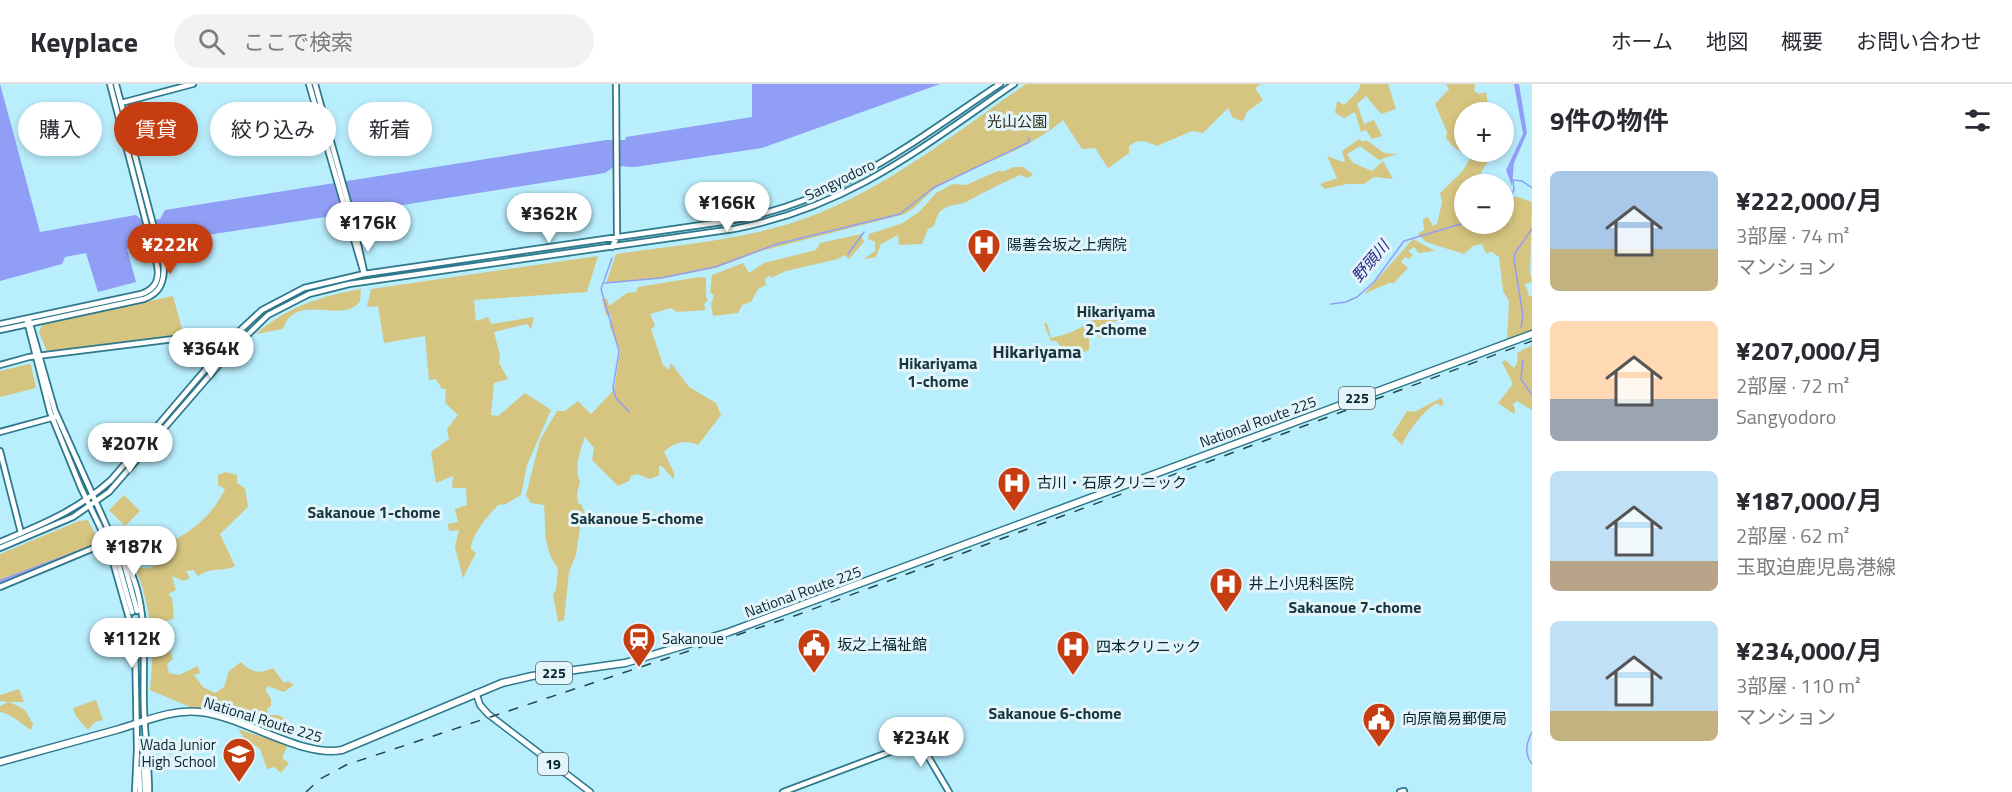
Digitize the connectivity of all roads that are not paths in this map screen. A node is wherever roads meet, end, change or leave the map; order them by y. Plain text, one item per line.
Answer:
1 (110, 84) edge
2 (116, 84) edge
3 (193, 84) edge
4 (309, 84) edge
5 (315, 84) edge
6 (616, 84) edge
7 (1000, 84) edge
8 (1014, 84) edge
9 (121, 102) edge
10 (125, 102) edge
11 (133, 156) edge
12 (340, 183) junction
13 (147, 215) junction
14 (617, 237) junction
15 (612, 247) junction
16 (364, 274) junction
17 (28, 321) junction
18 (0, 324) edge
19 (0, 330) edge
20 (1532, 334) edge
21 (37, 356) junction
22 (212, 361) junction
23 (0, 365) edge
24 (55, 417) junction
25 (0, 432) edge
26 (0, 451) edge
27 (93, 496) junction
28 (87, 501) junction
29 (96, 503) junction
30 (90, 507) junction
31 (21, 533) junction
32 (0, 542) edge
33 (106, 543) junction
34 (116, 544) junction
35 (0, 548) edge
36 (110, 551) junction
37 (0, 587) edge
38 (476, 693) junction
39 (145, 720) junction
40 (136, 723) junction
41 (0, 762) edge
42 (135, 792) edge
43 (140, 792) edge
44 (145, 792) edge
45 (149, 792) edge
46 (590, 792) edge
47 (783, 792) edge
48 (949, 792) edge

1 - 13 main road
2 - 9 main road
3 - 10 main road
4 - 12 main road
5 - 12 main road
6 - 14 main road
7 - 14 main road, Sangyodoro
8 - 15 main road, Sangyodoro
11 - 13 main road
12 - 16 main road
13 - 17 main road
14 - 15 main road
14 - 16 main road, Sangyodoro
15 - 29 main road, Sangyodoro
16 - 22 main road, Sangyodoro
17 - 18 main road
17 - 19 main road
17 - 21 main road
20 - 38 highway, National Route 225 / 225
21 - 22 main road
21 - 23 main road
21 - 24 main road
22 - 27 main road, Sangyodoro
24 - 25 main road
24 - 27 main road
24 - 28 main road
26 - 31 main road
27 - 28 main road, Sangyodoro
27 - 29 main road
28 - 30 main road
28 - 31 main road, Sangyodoro
29 - 30 main road, Sangyodoro
29 - 34 main road
30 - 33 main road
30 - 35 main road, Sangyodoro
31 - 32 main road, Sangyodoro
33 - 36 main road
33 - 37 main road
34 - 36 main road
34 - 39 main road
36 - 40 main road
38 - 39 highway, National Route 225 / 225
38 - 46 main road, 19
39 - 40 highway, National Route 225 / 225
39 - 45 main road
40 - 41 highway, National Route 225 / 225
40 - 42 main road
43 - 44 main road
47 - 48 main road

